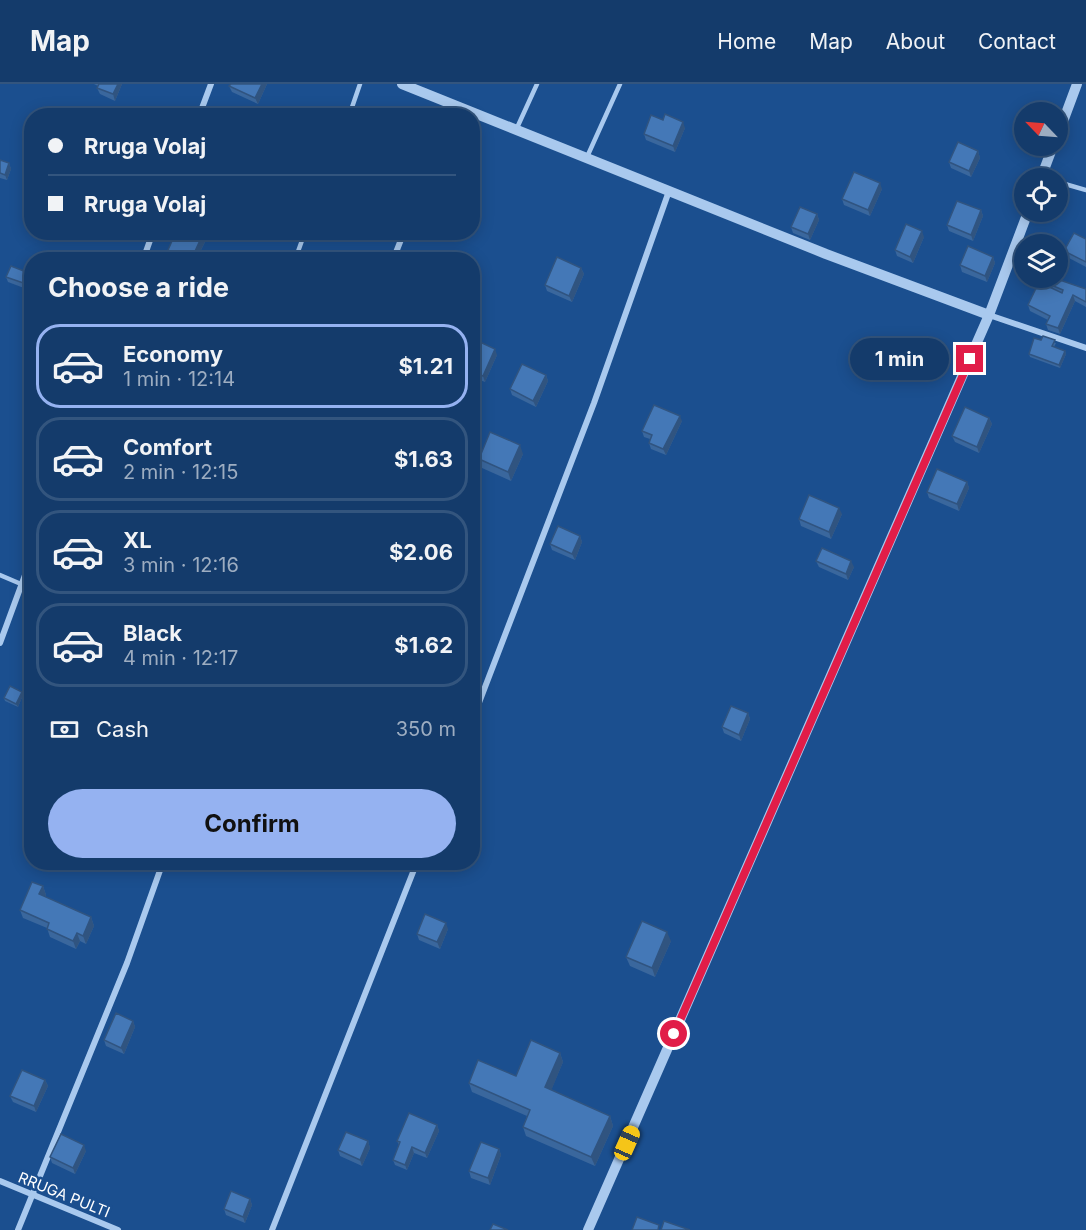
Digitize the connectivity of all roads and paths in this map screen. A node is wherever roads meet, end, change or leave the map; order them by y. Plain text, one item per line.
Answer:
1 (211, 84) edge
2 (360, 84) edge
3 (402, 84) edge
4 (537, 84) edge
5 (621, 84) edge
6 (1077, 84) edge
7 (447, 102) junction
8 (202, 108) edge
9 (352, 108) edge
10 (447, 108) edge
11 (462, 108) edge
12 (1068, 108) edge
13 (480, 115) edge
14 (516, 130) junction
15 (587, 157) junction
16 (1068, 185) edge
17 (669, 190) junction
18 (1086, 190) edge
19 (1024, 222) edge
20 (989, 315) junction
21 (1086, 348) edge
22 (0, 575) edge
23 (24, 576) edge
24 (21, 584) junction
25 (0, 643) edge
26 (480, 700) edge
27 (160, 870) edge
28 (414, 870) edge
29 (0, 1181) edge
30 (33, 1195) junction
31 (18, 1230) edge
32 (118, 1230) edge
33 (272, 1230) edge
34 (588, 1230) edge

1 - 8 street
2 - 9 lane
3 - 7 street
4 - 14 lane
5 - 15 lane
6 - 12 street
7 - 10 street
7 - 11 street
13 - 14 street
14 - 15 street
15 - 17 street
16 - 18 lane
17 - 20 street
17 - 26 street
19 - 20 street
20 - 21 street
20 - 34 street
22 - 24 lane
23 - 24 street
24 - 25 street
27 - 30 street
28 - 33 street
29 - 30 street, RRUGA PULTI
30 - 31 street
30 - 32 street, RRUGA PULTI

